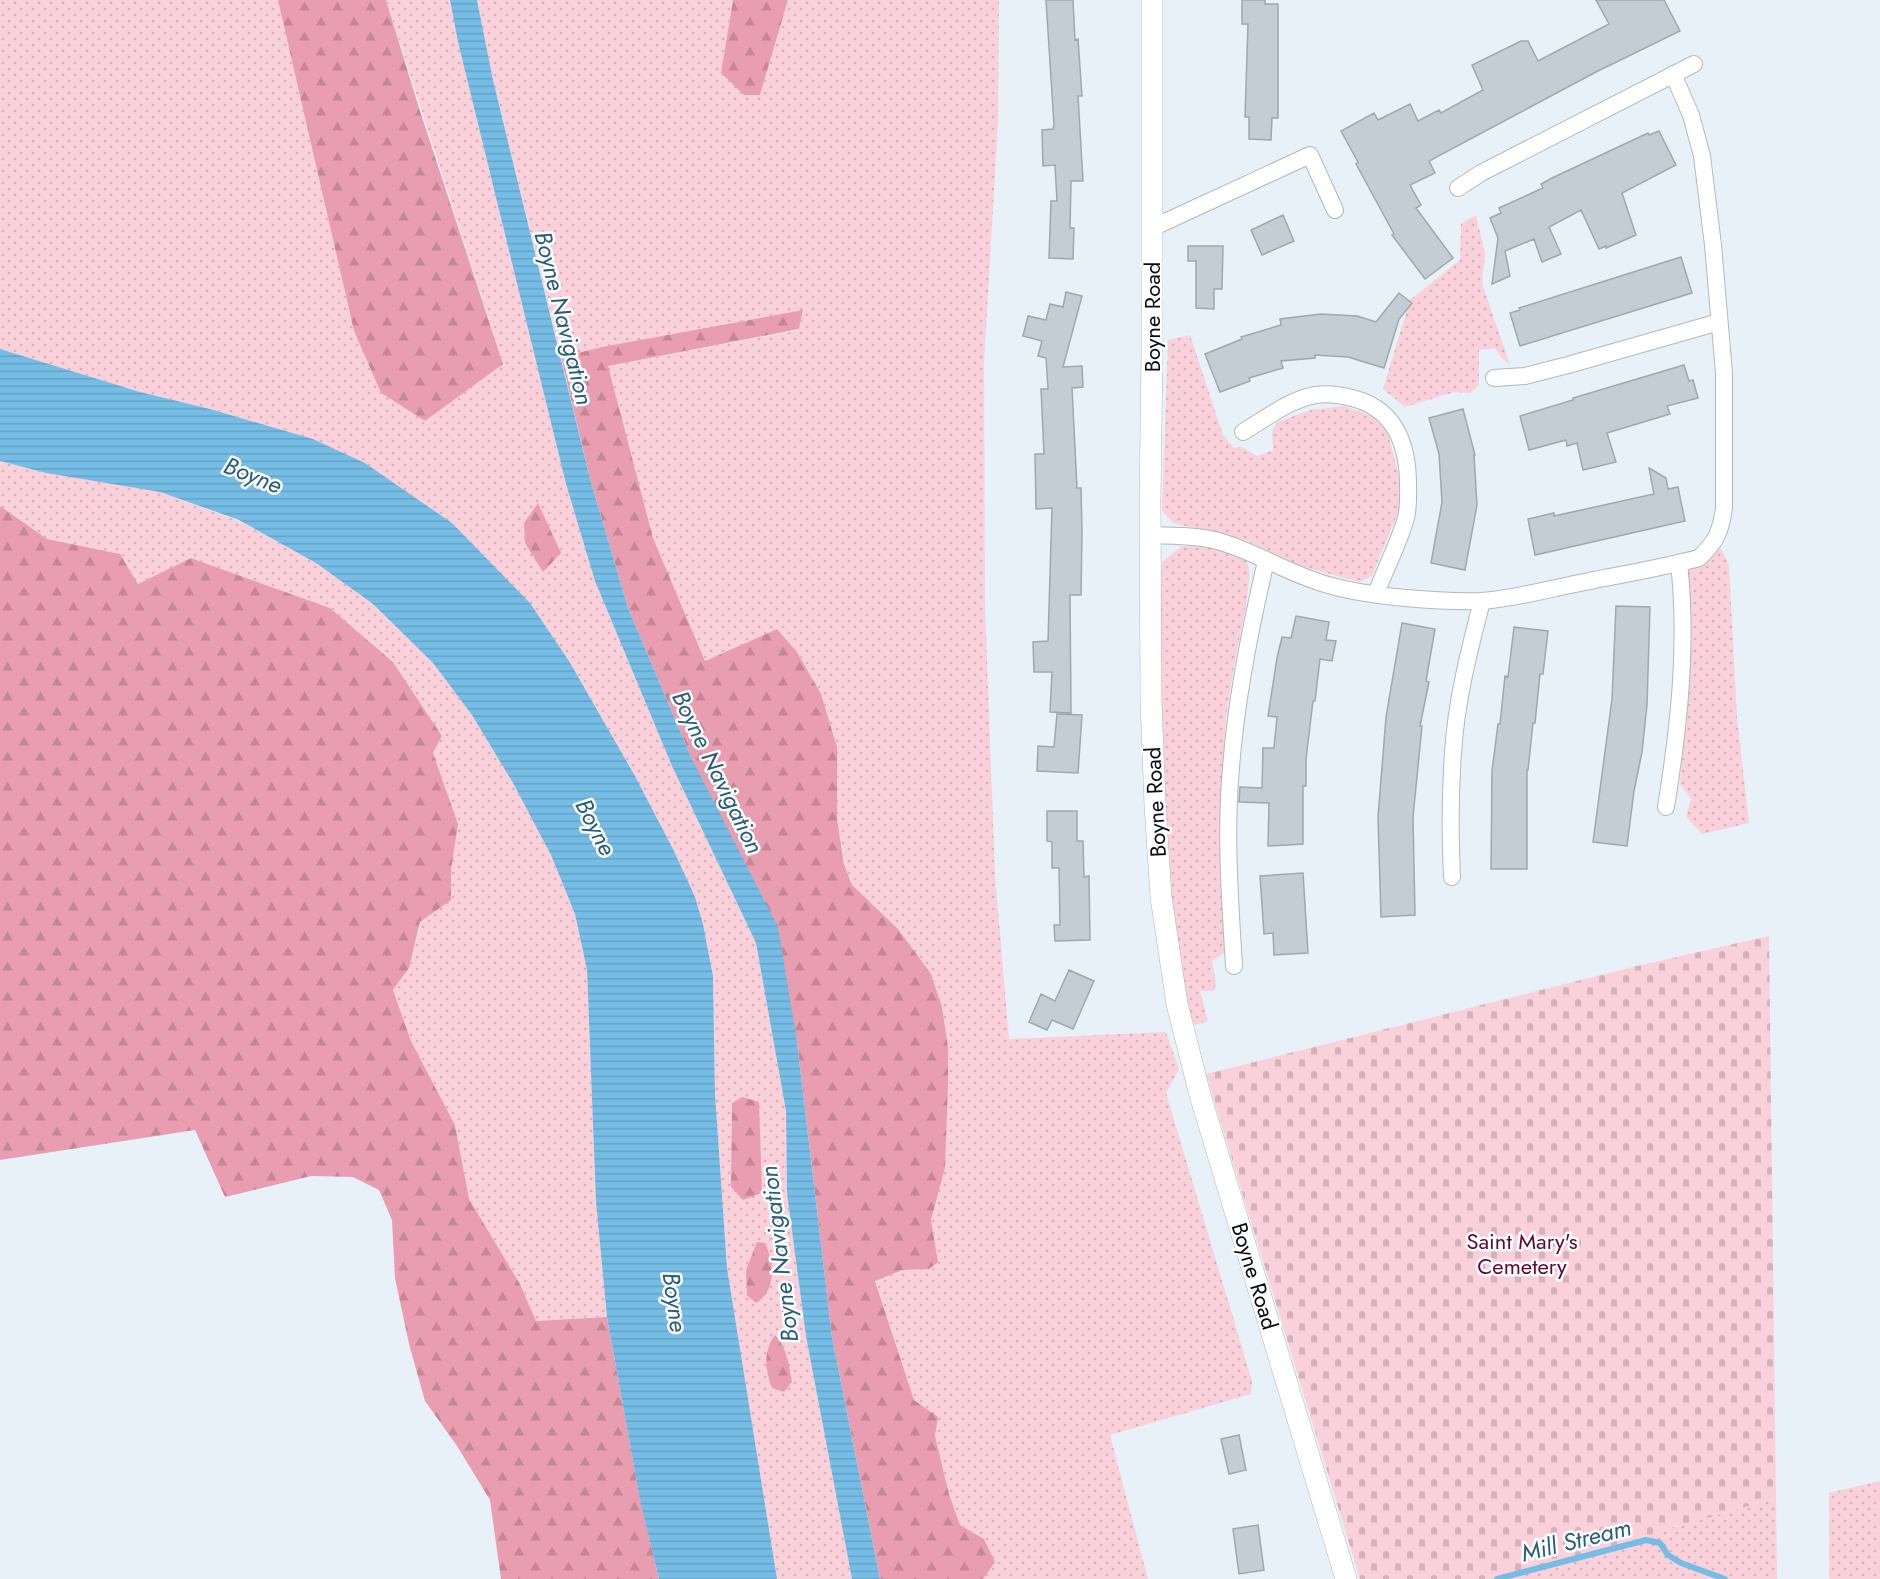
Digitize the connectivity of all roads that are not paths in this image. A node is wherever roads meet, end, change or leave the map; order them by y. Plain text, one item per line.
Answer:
1 (1152, 0) edge
2 (1694, 64) dead end
3 (1673, 74) junction
4 (1458, 188) dead end
5 (1335, 210) dead end
6 (1152, 228) junction
7 (1719, 322) junction
8 (1494, 378) dead end
9 (1243, 432) dead end
10 (1150, 535) junction
11 (1266, 561) junction
12 (1679, 563) junction
13 (1376, 594) junction
14 (1482, 601) junction
15 (1666, 807) dead end
16 (1452, 877) dead end
17 (1234, 966) dead end
18 (1346, 1579) edge

1 - 6 street, Boyne Road
2 - 3 street
3 - 4 street
3 - 7 street
5 - 6 street
6 - 10 street, Boyne Road
7 - 8 street
7 - 12 street
9 - 13 street
10 - 11 street
10 - 18 street, Boyne Road
11 - 13 street
11 - 17 street
12 - 14 street
12 - 15 street
13 - 14 street
14 - 16 street

